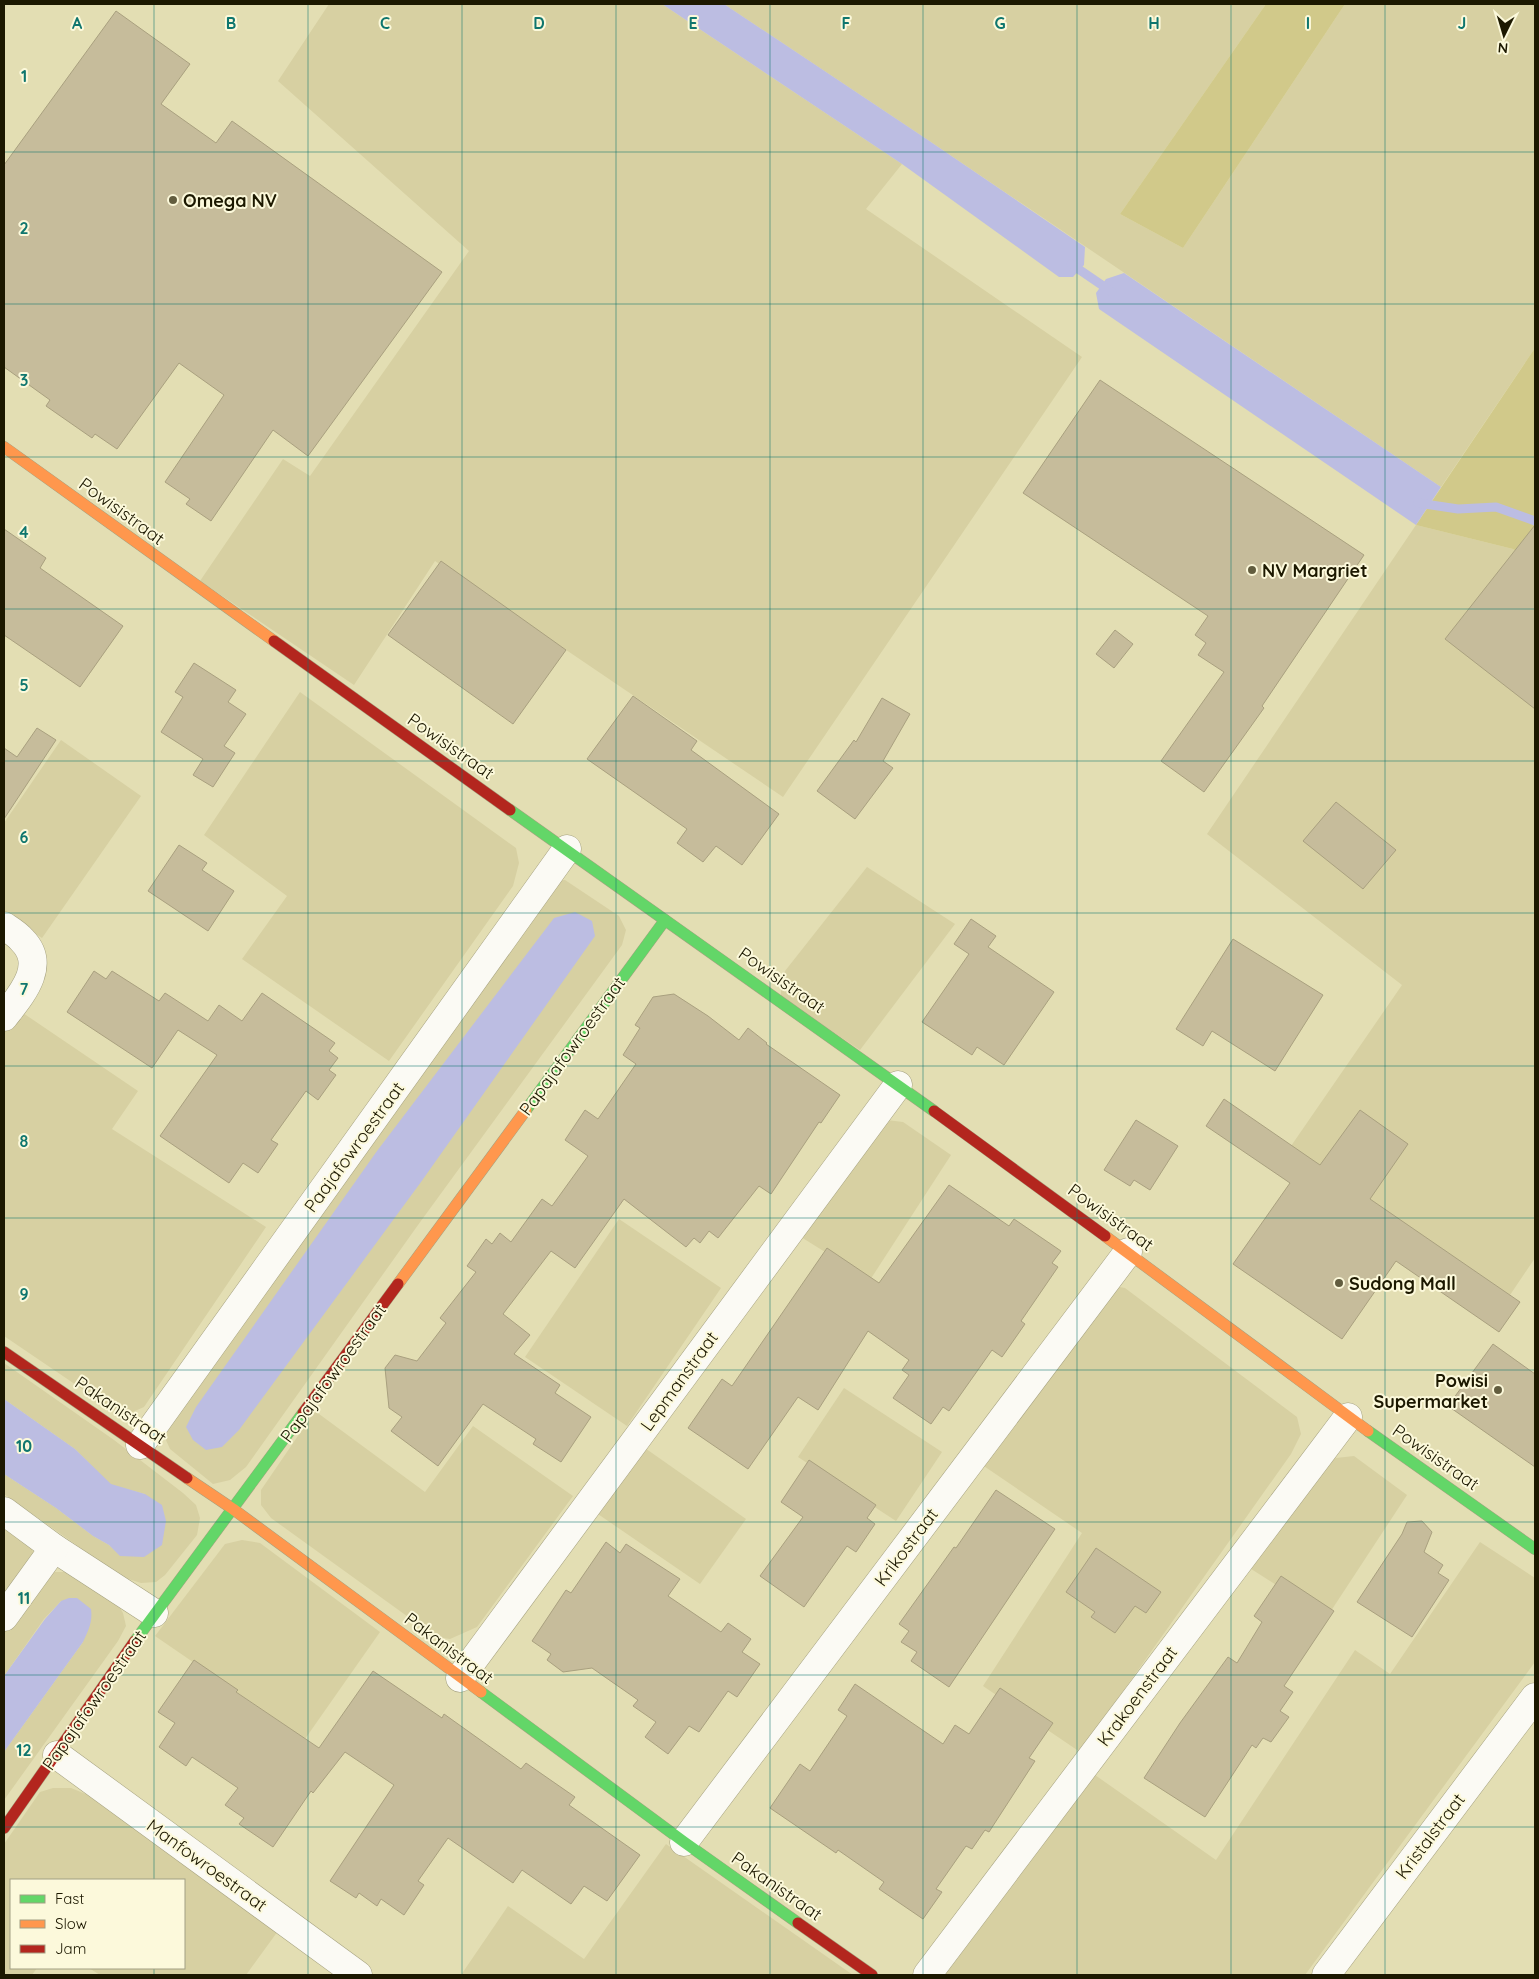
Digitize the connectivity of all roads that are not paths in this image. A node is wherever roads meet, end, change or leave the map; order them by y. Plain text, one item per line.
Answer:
1 (4, 447) edge
2 (567, 849) junction
3 (665, 920) junction
4 (4, 926) edge
5 (4, 1018) edge
6 (898, 1085) junction
7 (1128, 1252) junction
8 (4, 1352) edge
9 (1348, 1417) junction
10 (140, 1445) junction
11 (233, 1509) junction
12 (4, 1511) edge
13 (54, 1548) junction
14 (1535, 1549) edge
15 (154, 1613) junction
16 (4, 1617) edge
17 (460, 1678) junction
18 (1535, 1698) edge
19 (57, 1755) junction
20 (4, 1828) edge
21 (684, 1842) junction
22 (358, 1975) edge
23 (872, 1975) edge
24 (927, 1975) edge
25 (1326, 1975) edge

1 - 2 street, Powisistraat
2 - 3 street, Powisistraat
2 - 10 street, Paajafowroestraat
3 - 6 street, Powisistraat
3 - 11 street, Papajafowroestraat
4 - 5 street
6 - 7 street, Powisistraat
6 - 17 street, Lepmanstraat
7 - 9 street, Powisistraat
7 - 21 street, Krikostraat
8 - 10 street, Pakanistraat
9 - 14 street, Powisistraat
9 - 24 street, Krakoenstraat
10 - 11 street, Pakanistraat
11 - 15 street, Papajafowroestraat
11 - 17 street, Pakanistraat
12 - 13 street
13 - 15 street
13 - 16 street
15 - 19 street, Papajafowroestraat
17 - 21 street, Pakanistraat
18 - 25 street, Kristalstraat
19 - 20 street, Papajafowroestraat
19 - 22 street, Manfowroestraat
21 - 23 street, Pakanistraat

